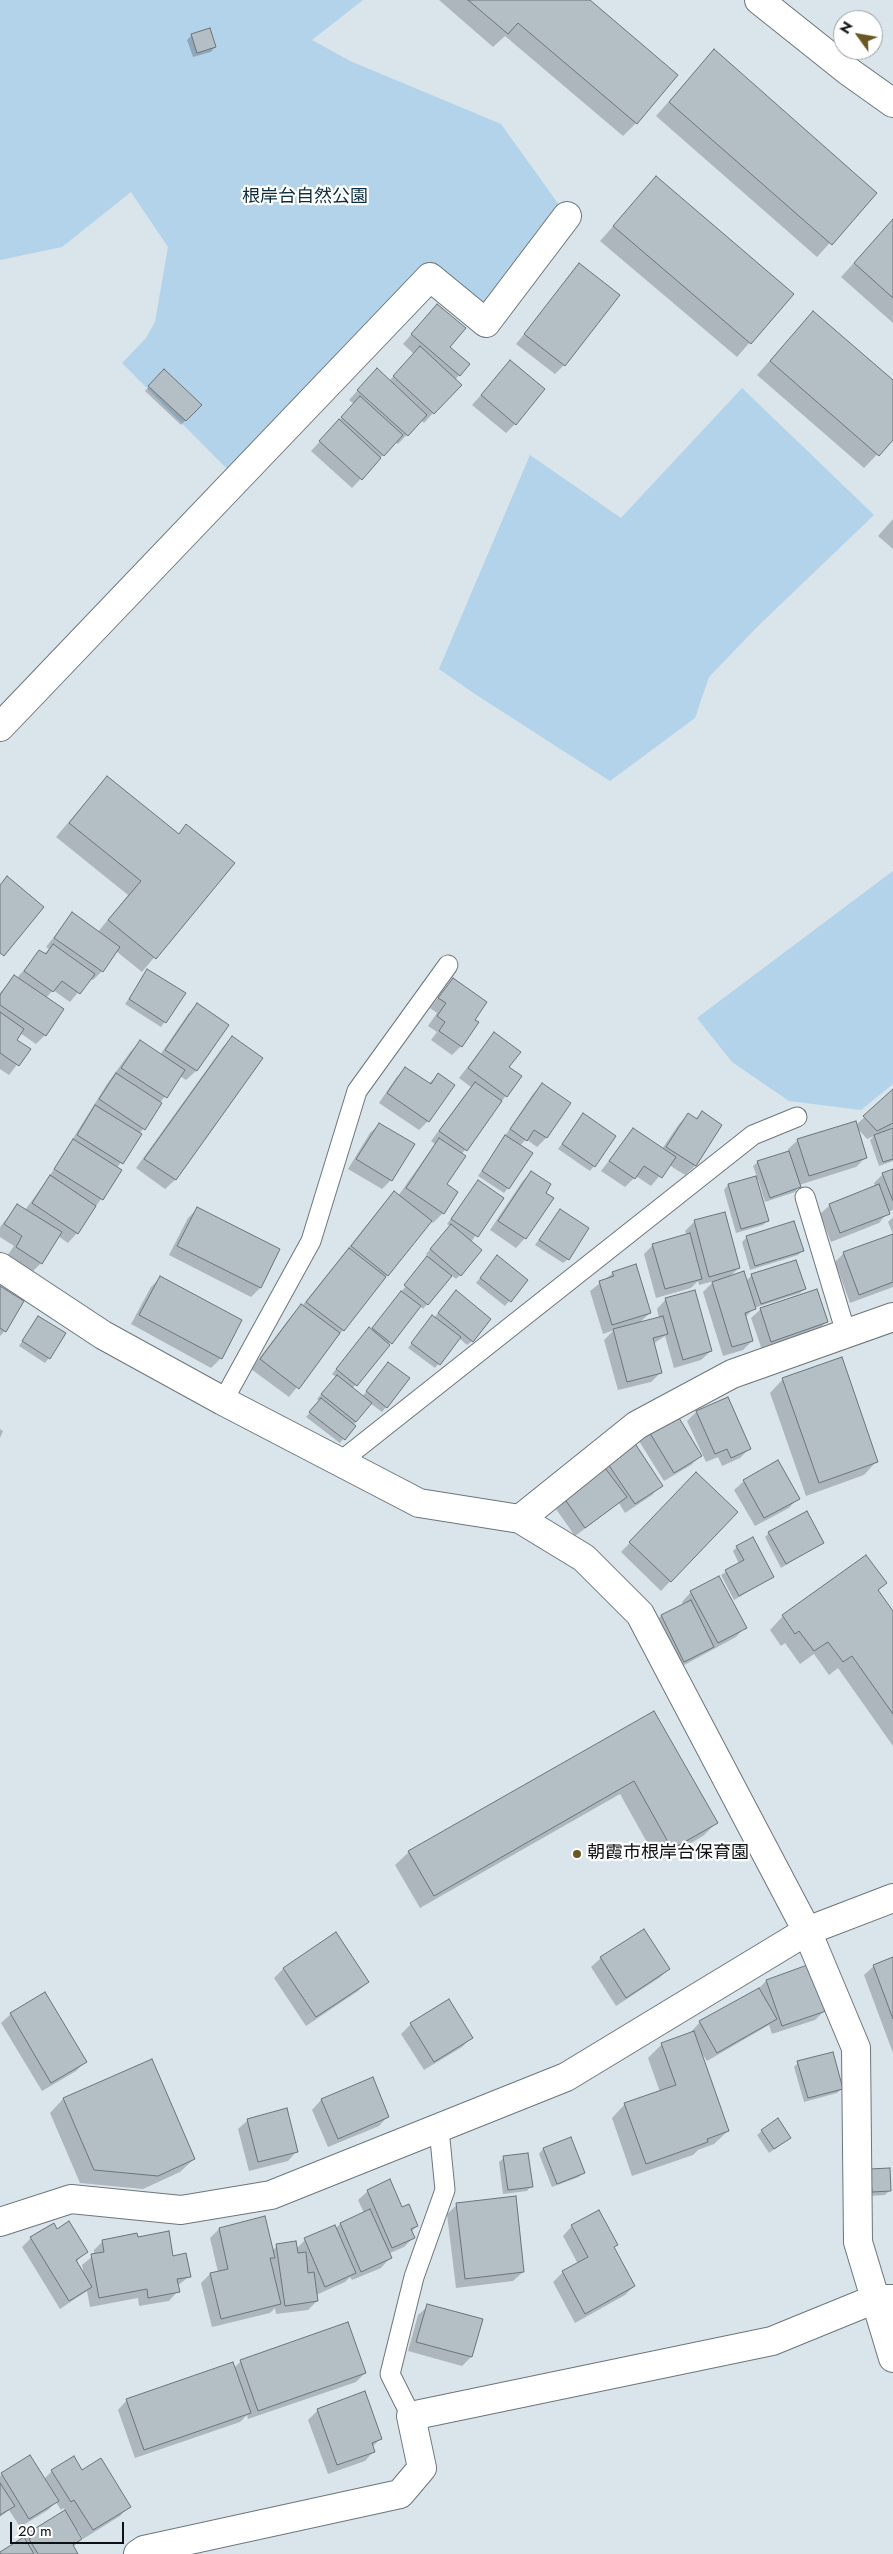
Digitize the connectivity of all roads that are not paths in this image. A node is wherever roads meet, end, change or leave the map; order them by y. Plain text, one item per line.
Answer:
1 (759, 0) edge
2 (893, 103) edge
3 (567, 216) dead end
4 (0, 727) edge
5 (448, 966) dead end
6 (797, 1117) dead end
7 (806, 1197) dead end
8 (0, 1266) edge
9 (893, 1316) edge
10 (846, 1333) junction
11 (223, 1401) junction
12 (340, 1461) junction
13 (520, 1519) junction
14 (893, 1898) edge
15 (807, 1931) junction
16 (440, 2129) junction
17 (0, 2222) edge
18 (884, 2299) edge
19 (893, 2358) edge
20 (411, 2416) junction
21 (138, 2554) edge

1 - 2 street
3 - 4 street
5 - 11 lane
6 - 12 lane
7 - 10 lane
8 - 11 street
9 - 10 street
10 - 13 street
11 - 12 street
12 - 13 street
13 - 15 street
14 - 15 street
15 - 16 street
15 - 18 street
16 - 17 street
16 - 20 lane
18 - 19 street
18 - 20 street
20 - 21 street

